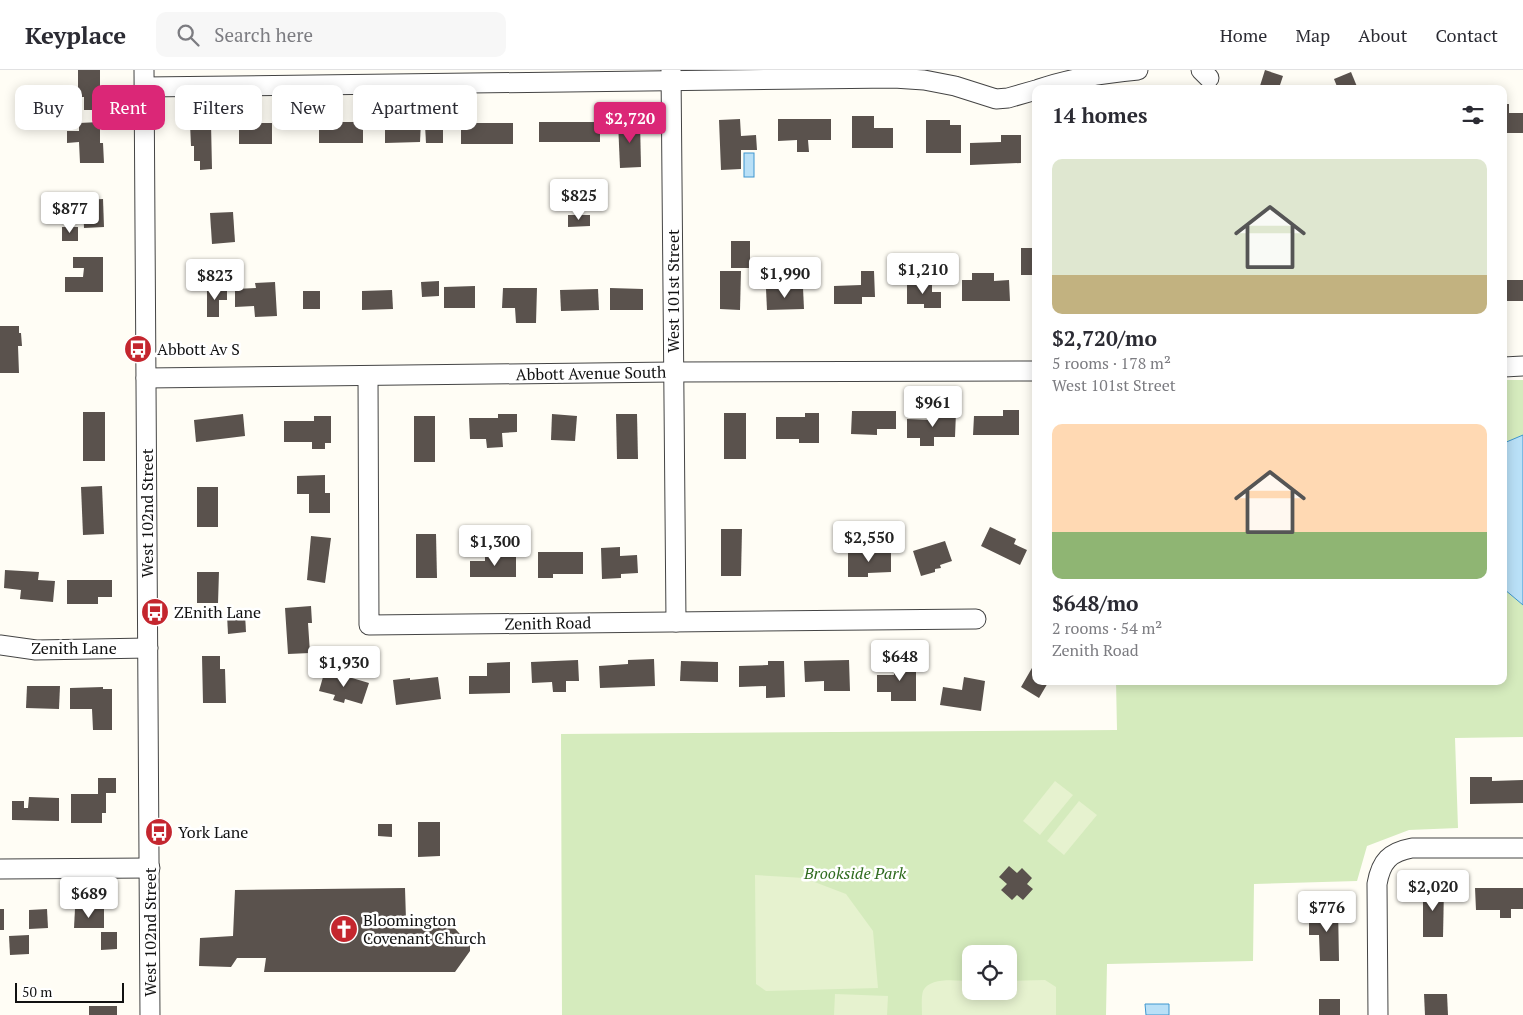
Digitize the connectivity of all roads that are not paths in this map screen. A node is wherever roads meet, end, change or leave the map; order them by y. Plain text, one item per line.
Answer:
1 (1138, 70) edge
2 (671, 75) edge
3 (404, 77) edge
4 (144, 79) edge
5 (1054, 85) edge
6 (1032, 91) edge
7 (1507, 366) edge
8 (1523, 366) edge
9 (1032, 371) edge
10 (673, 372) junction
11 (368, 376) junction
12 (146, 378) junction
13 (976, 619) dead end
14 (676, 622) junction
15 (0, 645) edge
16 (148, 648) junction
17 (1523, 848) edge
18 (150, 868) junction
19 (0, 869) edge
20 (150, 1015) edge
21 (1378, 1015) edge

1 - 5 street
2 - 3 street
2 - 6 street
2 - 10 street, West 101st Street
3 - 4 street
4 - 12 street, West 102nd Street
7 - 8 street
9 - 10 street, Abbott Avenue South
10 - 11 street, Abbott Avenue South
10 - 14 street, West 101st Street
11 - 12 street, Abbott Avenue South
11 - 14 street, Zenith Road
12 - 16 street, West 102nd Street
13 - 14 street, Zenith Road
15 - 16 street, Zenith Lane
16 - 18 street, West 102nd Street
17 - 21 street
18 - 19 street
18 - 20 street, West 102nd Street

